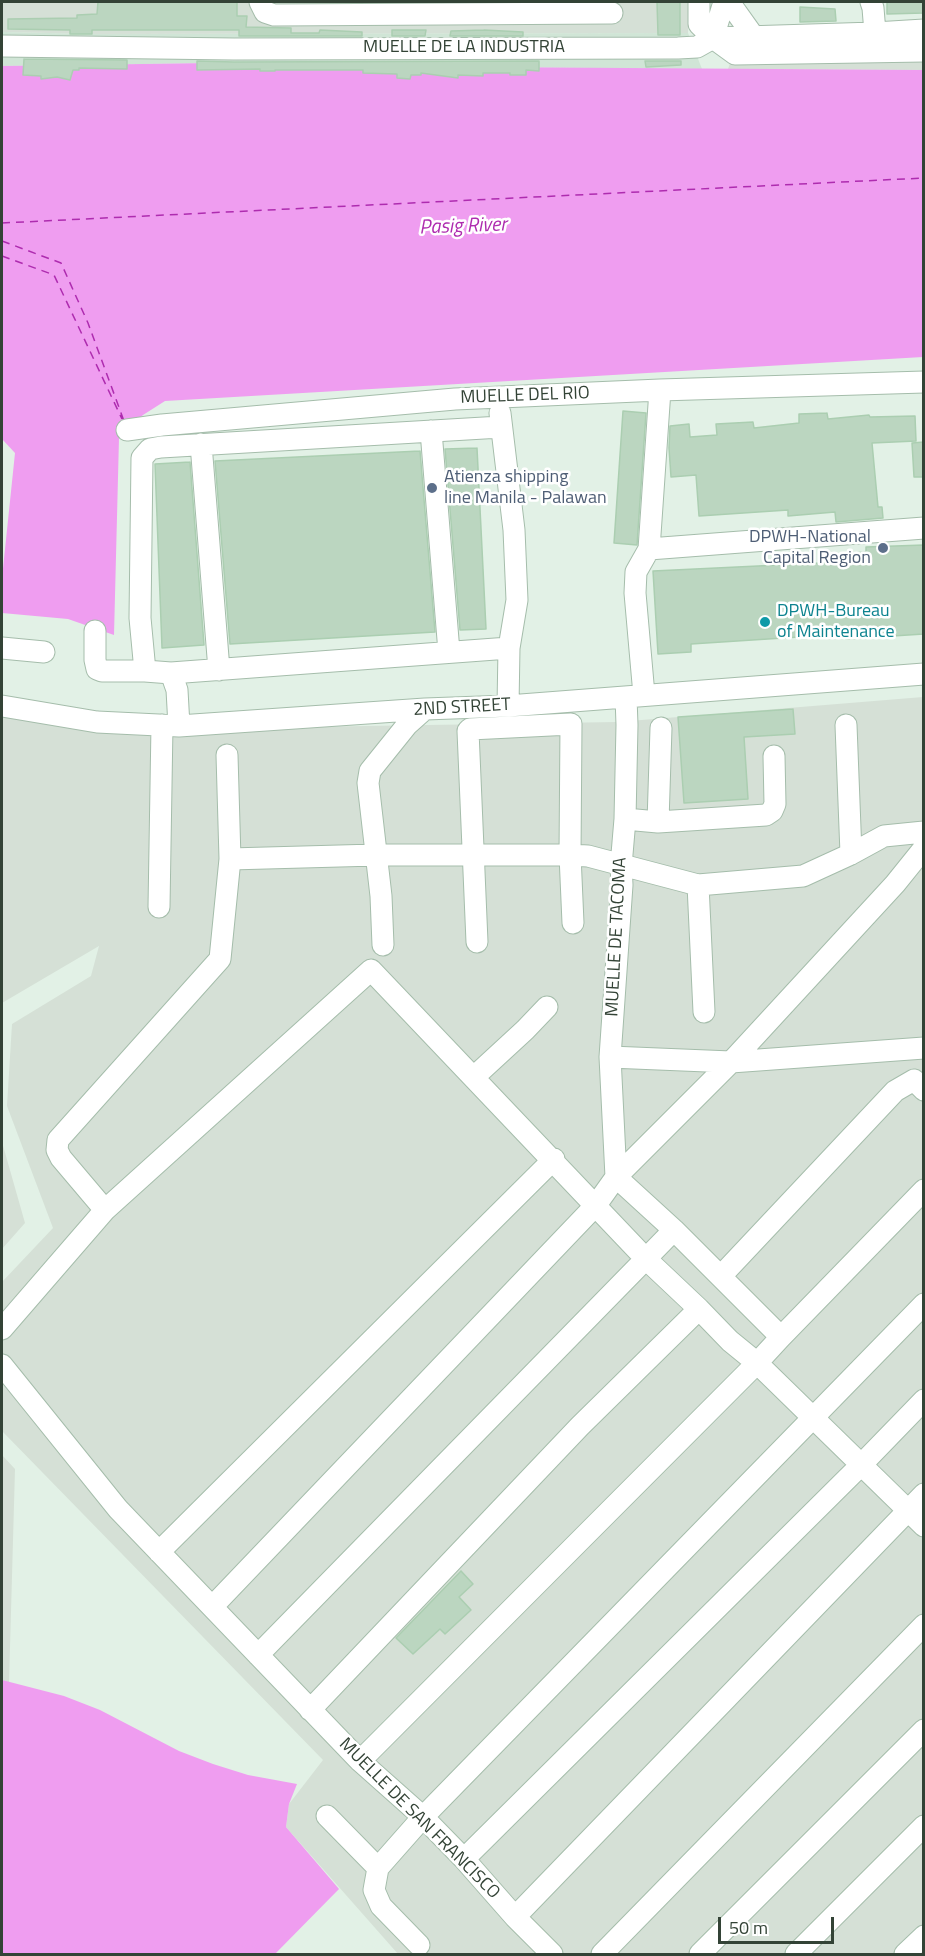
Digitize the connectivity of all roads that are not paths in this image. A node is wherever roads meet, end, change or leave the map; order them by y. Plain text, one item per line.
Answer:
1 (260, 2) edge
2 (699, 2) edge
3 (724, 2) edge
4 (729, 2) edge
5 (871, 2) edge
6 (451, 7) edge
7 (542, 8) edge
8 (612, 13) dead end
9 (924, 30) edge
10 (875, 33) junction
11 (754, 37) junction
12 (713, 38) junction
13 (2, 46) edge
14 (924, 51) edge
15 (924, 382) edge
16 (660, 390) junction
17 (499, 398) junction
18 (501, 427) junction
19 (127, 430) dead end
20 (431, 431) junction
21 (201, 444) junction
22 (924, 528) edge
23 (649, 549) junction
24 (94, 632) dead end
25 (2, 648) edge
26 (509, 648) junction
27 (44, 652) dead end
28 (449, 652) junction
29 (219, 670) junction
30 (145, 671) junction
31 (171, 673) junction
32 (924, 674) edge
33 (635, 696) junction
34 (2, 706) edge
35 (508, 706) junction
36 (424, 709) junction
37 (846, 725) dead end
38 (171, 726) junction
39 (661, 728) dead end
40 (227, 754) dead end
41 (774, 756) dead end
42 (625, 819) junction
43 (658, 822) junction
44 (924, 832) edge
45 (924, 848) edge
46 (850, 854) junction
47 (376, 855) junction
48 (473, 855) junction
49 (570, 855) junction
50 (230, 859) junction
51 (621, 866) junction
52 (698, 885) junction
53 (159, 907) dead end
54 (573, 923) dead end
55 (477, 942) dead end
56 (384, 945) dead end
57 (547, 1007) dead end
58 (704, 1012) dead end
59 (924, 1048) edge
60 (610, 1057) junction
61 (731, 1062) junction
62 (474, 1077) junction
63 (924, 1090) edge
64 (554, 1160) junction
65 (616, 1177) junction
66 (924, 1190) edge
67 (596, 1205) junction
68 (105, 1210) junction
69 (674, 1230) junction
70 (646, 1258) junction
71 (721, 1276) junction
72 (924, 1304) edge
73 (699, 1309) junction
74 (2, 1329) edge
75 (781, 1337) junction
76 (757, 1363) junction
77 (2, 1365) edge
78 (924, 1400) edge
79 (812, 1418) junction
80 (861, 1465) junction
81 (924, 1494) edge
82 (907, 1510) junction
83 (924, 1526) edge
84 (159, 1552) junction
85 (212, 1607) junction
86 (924, 1625) edge
87 (258, 1655) junction
88 (310, 1710) junction
89 (924, 1730) edge
90 (360, 1761) junction
91 (327, 1816) dead end
92 (423, 1817) junction
93 (924, 1826) edge
94 (464, 1859) junction
95 (378, 1868) junction
96 (515, 1917) junction
97 (924, 1936) edge
98 (419, 1945) dead end
99 (544, 1952) edge
100 (602, 1954) edge
101 (700, 1954) edge
102 (796, 1954) edge
103 (905, 1954) edge

1 - 6 street
2 - 12 street
3 - 12 street
4 - 11 street
5 - 10 street
6 - 7 street
7 - 8 street
9 - 10 street, MUELLE DE LA INDUSTRIA
10 - 11 street, MUELLE DE LA INDUSTRIA
11 - 12 street, MUELLE DE LA INDUSTRIA
12 - 13 street, MUELLE DE LA INDUSTRIA
12 - 14 street
15 - 16 street, MUELLE DEL RIO
16 - 17 street, MUELLE DEL RIO
16 - 23 street
17 - 18 street
17 - 19 street, MUELLE DEL RIO
18 - 20 street
18 - 26 street
20 - 21 street
20 - 28 street
21 - 29 street
21 - 30 street
22 - 23 street
23 - 33 street, MUELLE DE TACOMA
24 - 30 street
25 - 27 street
26 - 28 street
26 - 35 street
28 - 29 street
29 - 31 street
30 - 31 street
31 - 38 street
32 - 33 street, 2ND STREET
33 - 35 street, 2ND STREET
33 - 42 street, MUELLE DE TACOMA
34 - 38 street, 2ND STREET
35 - 36 street, 2ND STREET
36 - 38 street, 2ND STREET
36 - 47 street
37 - 46 street
38 - 53 street
39 - 43 street
40 - 50 street
41 - 43 street
42 - 43 street
42 - 51 street, MUELLE DE TACOMA
44 - 46 street
45 - 61 street
46 - 52 street
47 - 48 street
47 - 50 street
47 - 56 street
48 - 49 street
48 - 49 street
48 - 55 street
49 - 51 street
49 - 54 street
50 - 68 street
51 - 52 street
51 - 60 street, MUELLE DE TACOMA
52 - 58 street
57 - 62 street
59 - 61 street
60 - 61 street
60 - 65 street, MUELLE DE TACOMA
61 - 65 street
62 - 64 street
62 - 68 street
63 - 71 street
64 - 67 street
64 - 84 street
65 - 67 street
65 - 69 street
66 - 75 street
67 - 70 street
67 - 85 street
68 - 74 street
69 - 70 street
69 - 71 street
70 - 73 street
70 - 87 street
71 - 75 street
72 - 79 street
73 - 76 street
73 - 88 street
75 - 76 street
76 - 79 street
76 - 90 street
77 - 84 street, MUELLE DE SAN FRANCISCO
78 - 80 street
79 - 80 street
79 - 92 street
80 - 82 street
80 - 94 street
81 - 82 street
82 - 83 street
82 - 96 street
84 - 85 street, MUELLE DE SAN FRANCISCO
85 - 87 street, MUELLE DE SAN FRANCISCO
86 - 100 street
87 - 88 street, MUELLE DE SAN FRANCISCO
88 - 90 street, MUELLE DE SAN FRANCISCO
89 - 101 street
90 - 92 street, MUELLE DE SAN FRANCISCO
91 - 95 street
92 - 94 street, MUELLE DE SAN FRANCISCO
92 - 95 street
93 - 102 street
94 - 96 street, MUELLE DE SAN FRANCISCO
95 - 98 street
96 - 99 street, MUELLE DE SAN FRANCISCO
97 - 103 street

